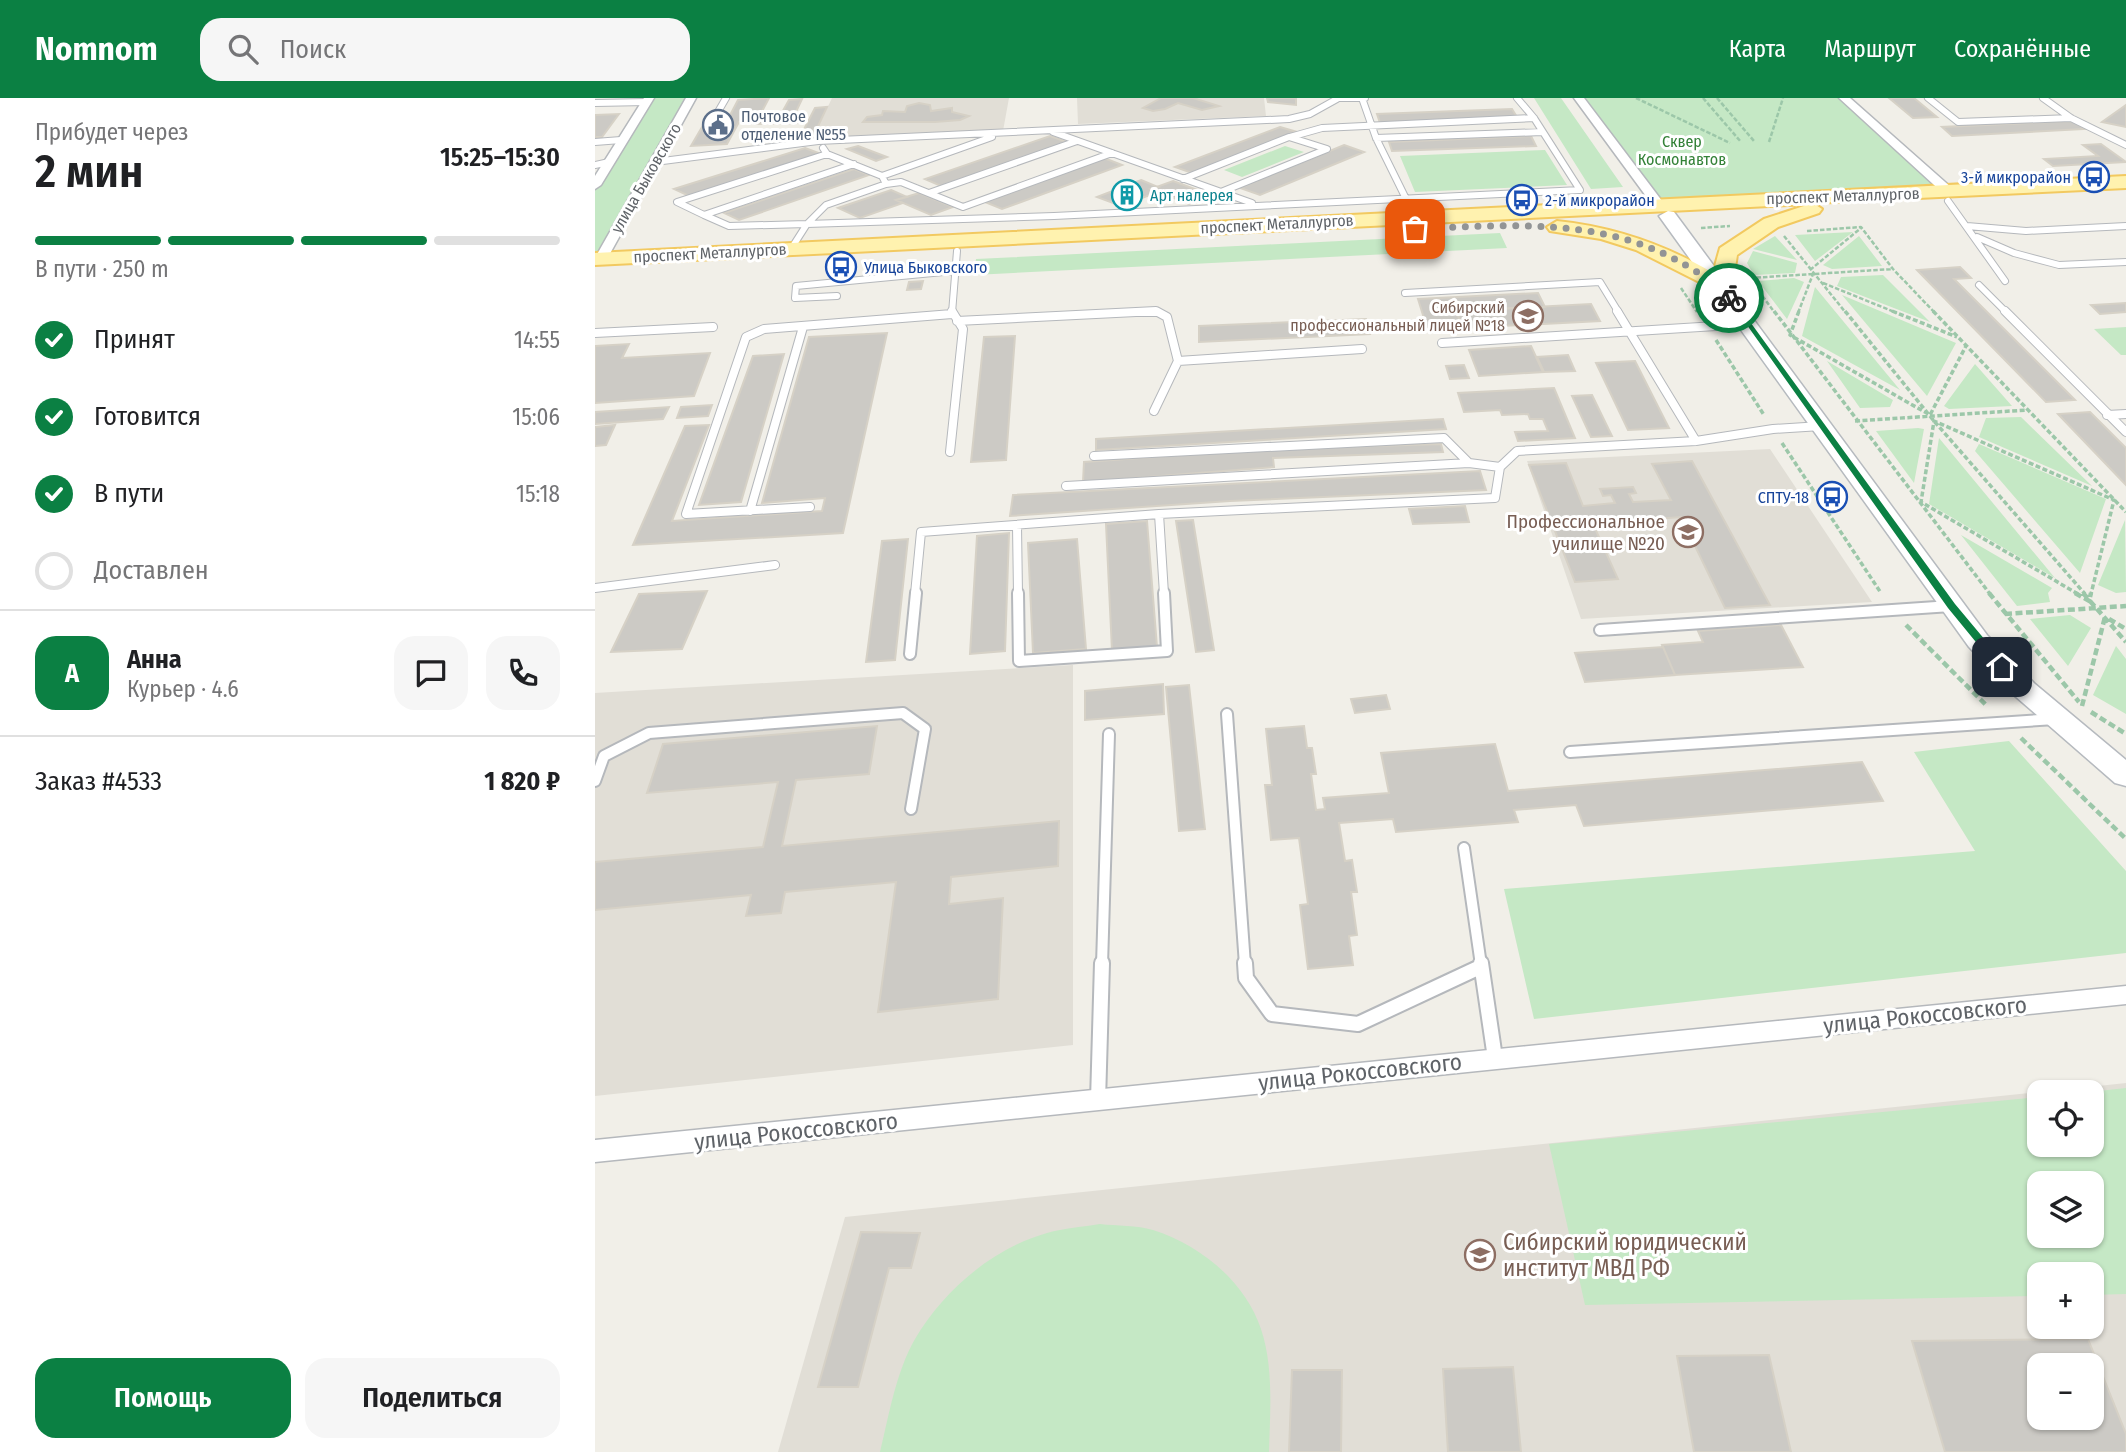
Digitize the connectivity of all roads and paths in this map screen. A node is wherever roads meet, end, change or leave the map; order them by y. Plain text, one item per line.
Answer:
1 (601, 98) edge
2 (691, 98) edge
3 (726, 98) edge
4 (1363, 98) edge
5 (1517, 98) edge
6 (1579, 98) edge
7 (1636, 98) edge
8 (1703, 98) edge
9 (1717, 98) edge
10 (1783, 98) edge
11 (1844, 98) edge
12 (1928, 98) edge
13 (2043, 98) edge
14 (1337, 99) edge
15 (648, 100) edge
16 (595, 103) edge
17 (613, 103) junction
18 (715, 117) dead end
19 (1534, 118) junction
20 (2071, 118) junction
21 (1371, 125) junction
22 (1046, 130) junction
23 (1542, 132) junction
24 (1003, 133) junction
25 (1289, 138) junction
26 (1376, 138) junction
27 (621, 140) junction
28 (818, 141) junction
29 (1077, 141) junction
30 (1754, 141) dead end
31 (595, 142) edge
32 (1741, 142) dead end
33 (1769, 142) dead end
34 (1730, 143) dead end
35 (2126, 145) edge
36 (1112, 153) junction
37 (827, 154) junction
38 (609, 162) junction
39 (655, 162) junction
40 (854, 164) junction
41 (595, 165) edge
42 (882, 176) junction
43 (1183, 179) junction
44 (2126, 182) edge
45 (886, 184) junction
46 (595, 185) edge
47 (929, 192) junction
48 (1221, 192) junction
49 (2126, 193) edge
50 (1953, 198) junction
51 (1258, 205) junction
52 (1411, 207) junction
53 (1812, 209) junction
54 (1663, 210) junction
55 (704, 215) junction
56 (807, 224) junction
57 (1498, 225) junction
58 (1056, 226) junction
59 (1967, 226) junction
60 (2126, 226) edge
61 (1861, 228) junction
62 (1977, 237) junction
63 (792, 249) junction
64 (955, 261) junction
65 (2126, 262) edge
66 (597, 264) edge
67 (1893, 269) junction
68 (1744, 271) dead end
69 (1812, 272) junction
70 (1749, 278) junction
71 (2005, 281) dead end
72 (1821, 283) junction
73 (1979, 285) dead end
74 (1680, 287) dead end
75 (1721, 287) junction
76 (1405, 293) dead end
77 (837, 296) dead end
78 (954, 317) junction
79 (1748, 324) junction
80 (713, 327) dead end
81 (803, 327) junction
82 (1708, 328) junction
83 (1630, 332) junction
84 (595, 333) edge
85 (1790, 335) junction
86 (1959, 338) junction
87 (1442, 343) dead end
88 (1967, 347) junction
89 (1362, 349) dead end
90 (1178, 361) junction
91 (2028, 410) junction
92 (1154, 411) dead end
93 (2126, 414) edge
94 (1930, 415) junction
95 (2107, 415) junction
96 (1855, 421) junction
97 (1934, 421) junction
98 (1821, 426) junction
99 (1773, 429) junction
100 (2126, 432) edge
101 (1696, 441) junction
102 (950, 452) dead end
103 (1094, 456) dead end
104 (1469, 463) junction
105 (1500, 467) junction
106 (1066, 486) dead end
107 (2114, 500) junction
108 (1921, 502) junction
109 (810, 507) dead end
110 (750, 511) junction
111 (2126, 512) edge
112 (1159, 514) junction
113 (1017, 526) junction
114 (775, 565) dead end
115 (595, 588) edge
116 (2089, 598) junction
117 (1951, 606) junction
118 (2095, 606) junction
119 (2126, 606) edge
120 (1893, 610) junction
121 (2005, 614) junction
122 (2105, 617) junction
123 (2126, 629) edge
124 (1600, 630) dead end
125 (2126, 642) edge
126 (910, 654) dead end
127 (2070, 713) junction
128 (1227, 714) dead end
129 (2005, 722) junction
130 (1109, 734) dead end
131 (2126, 734) edge
132 (1570, 752) dead end
133 (2126, 776) edge
134 (595, 781) edge
135 (911, 808) dead end
136 (2126, 839) edge
137 (1464, 848) dead end
138 (1481, 967) junction
139 (2126, 995) edge
140 (1495, 1058) junction
141 (1098, 1101) junction
142 (595, 1151) edge

1 - 17 lane
2 - 39 street, улица Быковского
3 - 18 lane
4 - 14 lane
4 - 21 lane
5 - 19 lane
6 - 54 street
7 - 34 path
8 - 32 path
9 - 30 path
10 - 33 path
11 - 50 street
12 - 20 lane
13 - 20 lane
14 - 22 lane
15 - 17 lane
15 - 27 street, улица Быковского
16 - 17 lane
19 - 21 lane
19 - 23 lane
20 - 35 lane
21 - 25 lane
21 - 26 lane
22 - 24 lane
22 - 29 lane
23 - 26 lane
23 - 52 lane
24 - 28 lane
24 - 42 lane
25 - 43 lane
25 - 48 lane
26 - 52 lane
27 - 31 lane
27 - 38 street, улица Быковского
28 - 37 lane
28 - 39 lane
29 - 36 lane
29 - 47 lane
36 - 43 lane
36 - 47 lane
37 - 40 lane
37 - 55 lane
38 - 41 lane
38 - 46 street, улица Быковского
39 - 66 street, улица Быковского
40 - 42 lane
40 - 55 lane
42 - 45 lane
43 - 48 lane
44 - 50 main road, проспект Металлургов
45 - 47 lane
45 - 56 lane
48 - 51 lane
49 - 50 main road, проспект Металлургов
50 - 53 main road, проспект Металлургов
50 - 54 main road, проспект Металлургов
50 - 59 lane
51 - 52 lane
51 - 58 lane
52 - 54 main road, проспект Металлургов
52 - 58 main road, проспект Металлургов
53 - 54 main road, проспект Металлургов
53 - 75 main road
54 - 57 main road, проспект Металлургов
54 - 75 main road
55 - 56 lane
56 - 58 lane
56 - 63 lane
57 - 64 main road, проспект Металлургов
57 - 75 main road
58 - 63 main road, проспект Металлургов
59 - 60 lane
59 - 62 lane
61 - 67 path
61 - 69 path
61 - 69 path
62 - 65 lane
62 - 71 lane
63 - 66 main road, проспект Металлургов
64 - 66 main road, проспект Металлургов
64 - 77 lane
64 - 78 lane
67 - 69 path
67 - 86 path
68 - 70 path
69 - 70 path
69 - 72 path
69 - 85 path
70 - 85 path
72 - 86 path
72 - 94 path
73 - 95 lane
74 - 82 path
75 - 79 main road
76 - 83 lane
78 - 81 lane
78 - 90 lane
78 - 102 lane
79 - 82 lane
79 - 98 main road
80 - 84 lane
81 - 110 lane
81 - 110 lane
82 - 83 lane
82 - 99 path
83 - 87 lane
83 - 101 lane
85 - 94 path
85 - 96 path
86 - 88 path
88 - 91 path
88 - 94 path
89 - 90 lane
90 - 92 lane
91 - 94 path
91 - 107 path
93 - 95 lane
94 - 96 path
94 - 97 path
95 - 100 lane
96 - 108 path
97 - 107 path
97 - 108 path
97 - 116 path
98 - 99 lane
98 - 117 main road
99 - 101 lane
99 - 120 path
101 - 105 lane
103 - 104 lane
104 - 105 lane
104 - 106 lane
105 - 112 lane
107 - 111 path
107 - 116 path
108 - 118 path
108 - 121 path
109 - 110 lane
112 - 113 lane
112 - 113 lane
113 - 126 lane
114 - 115 lane
116 - 118 path
117 - 120 lane
117 - 127 main road
118 - 119 path
118 - 121 path
118 - 122 path
120 - 124 lane
120 - 129 path
121 - 127 path
122 - 123 path
122 - 125 path
122 - 127 path
127 - 129 lane
127 - 131 path
127 - 133 main road
128 - 138 lane
129 - 132 lane
129 - 136 path
130 - 141 lane
134 - 135 lane
137 - 138 lane
138 - 140 lane
139 - 140 street, улица Рокоссовского
140 - 141 street, улица Рокоссовского
141 - 142 street, улица Рокоссовского

